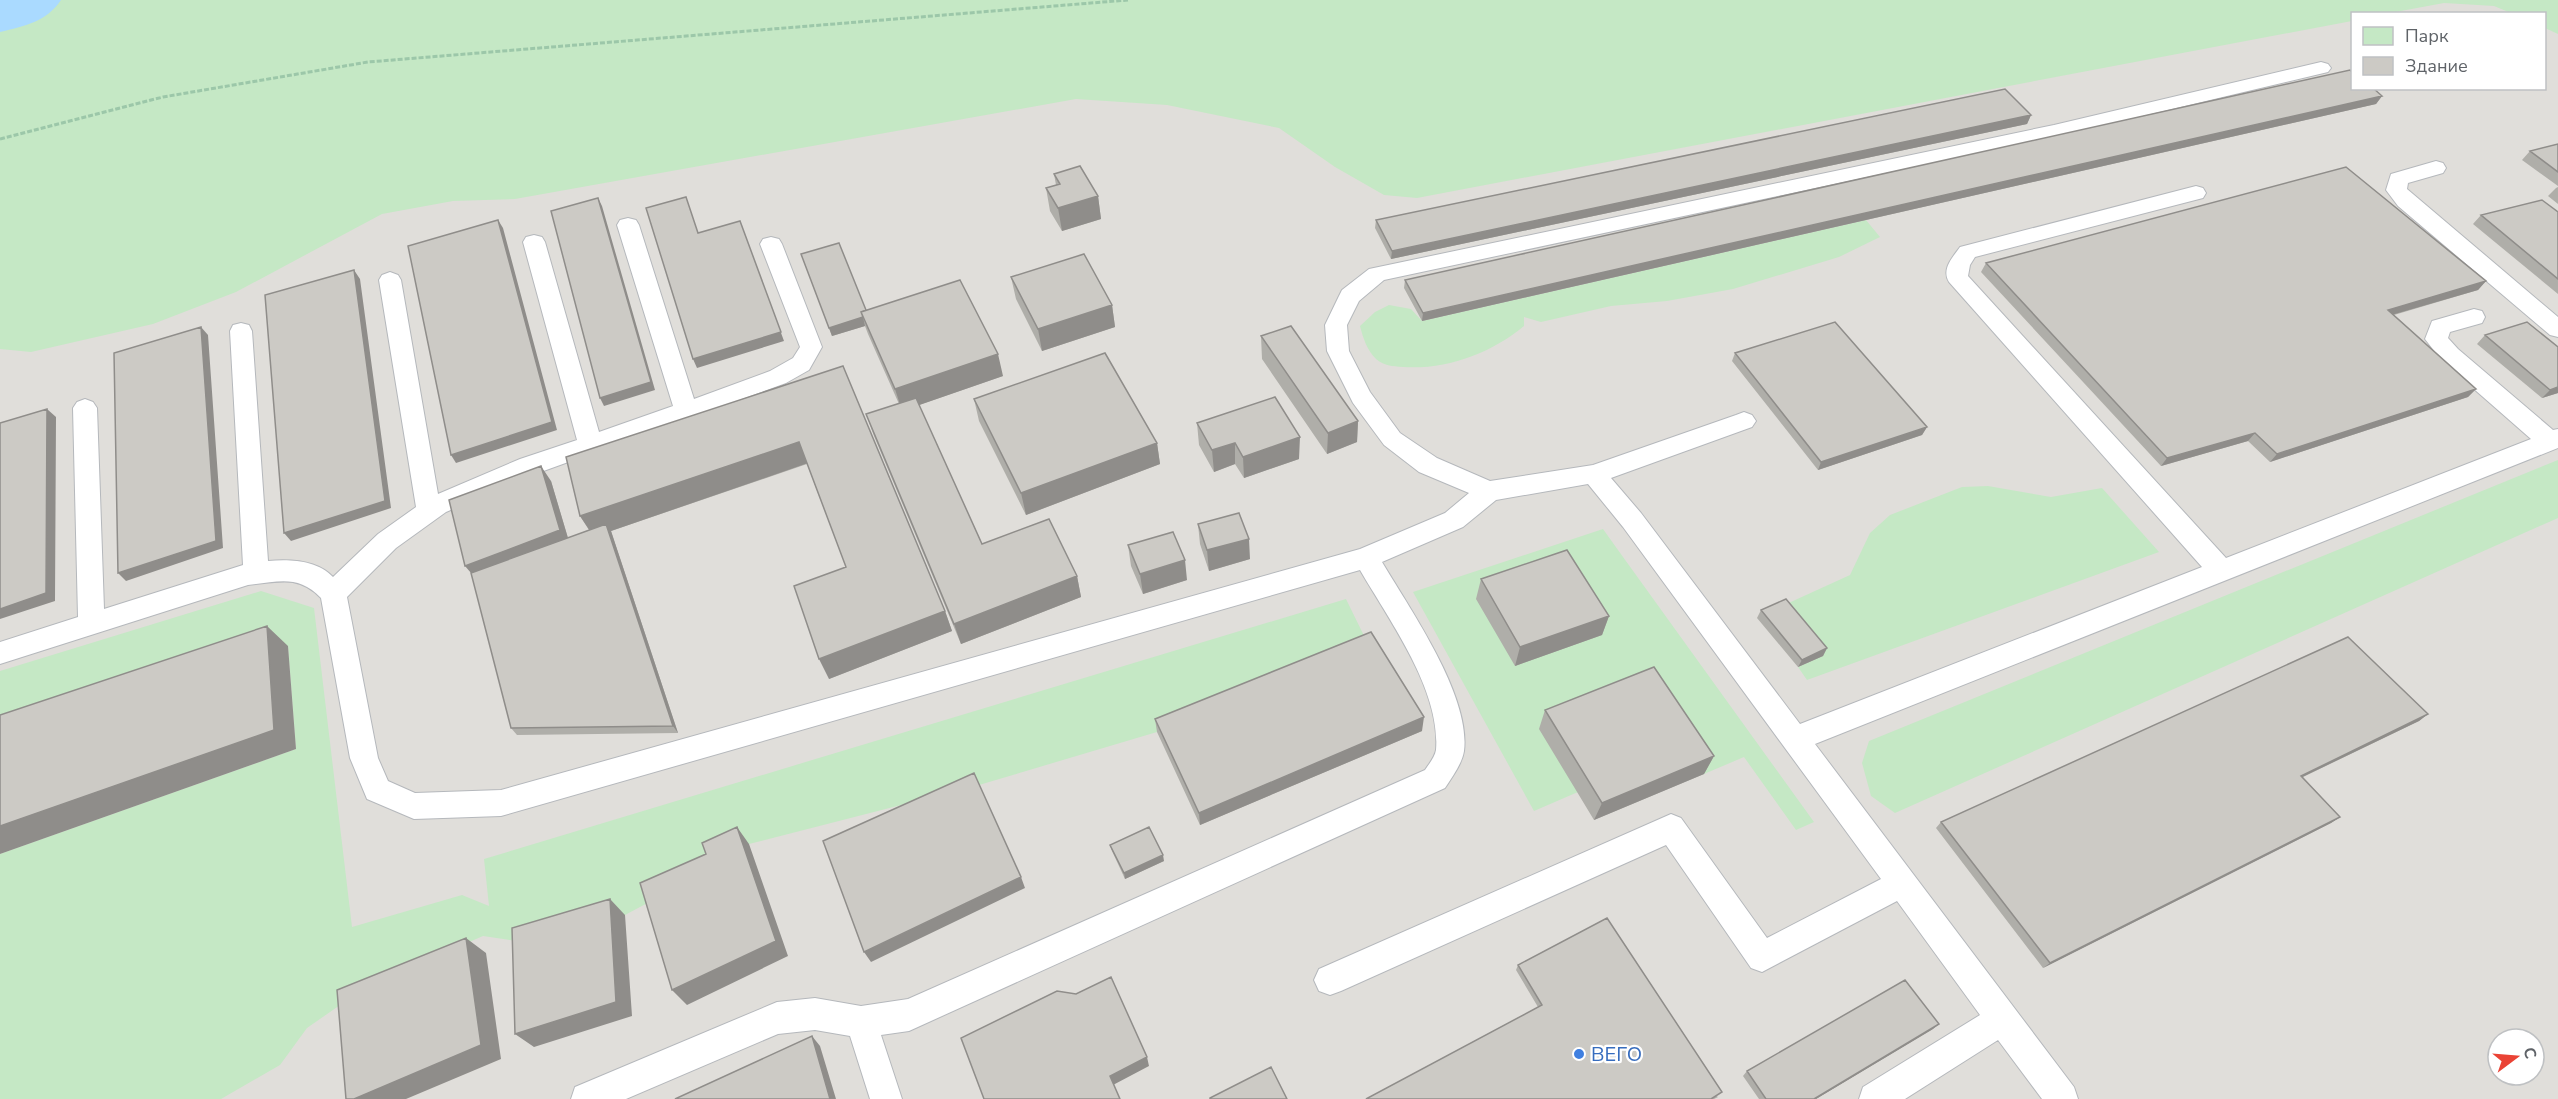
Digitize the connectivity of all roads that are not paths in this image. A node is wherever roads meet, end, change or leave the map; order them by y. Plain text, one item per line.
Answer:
1 (2321, 68) dead end
2 (2436, 168) dead end
3 (2196, 192) dead end
4 (628, 225) dead end
5 (534, 242) dead end
6 (771, 244) dead end
7 (390, 280) dead end
8 (2474, 317) dead end
9 (2558, 329) edge
10 (241, 331) dead end
11 (85, 408) dead end
12 (686, 411) junction
13 (1744, 421) dead end
14 (2554, 439) edge
15 (590, 444) junction
16 (1594, 474) junction
17 (1489, 491) junction
18 (429, 511) junction
19 (1366, 558) junction
20 (2221, 570) junction
21 (256, 573) junction
22 (333, 594) junction
23 (91, 624) junction
24 (0, 653) edge
25 (1794, 739) junction
26 (1902, 884) junction
27 (1330, 980) dead end
28 (2002, 1019) junction
29 (861, 1022) junction
30 (586, 1099) edge
31 (886, 1099) edge
32 (1875, 1099) edge
33 (2062, 1099) edge

1 - 17 lane
2 - 9 lane
3 - 20 lane
4 - 12 lane
5 - 15 lane
6 - 12 lane
7 - 18 lane
8 - 14 lane
10 - 21 lane
11 - 23 lane
12 - 15 lane
13 - 16 lane
14 - 20 lane
15 - 18 lane
16 - 17 lane
16 - 25 lane
17 - 19 lane
18 - 22 lane
19 - 22 lane
19 - 29 lane
20 - 25 lane
21 - 22 lane
21 - 23 lane
23 - 24 lane
25 - 26 lane
26 - 27 lane
26 - 28 lane
28 - 32 lane
28 - 33 lane
29 - 30 lane
29 - 31 lane

